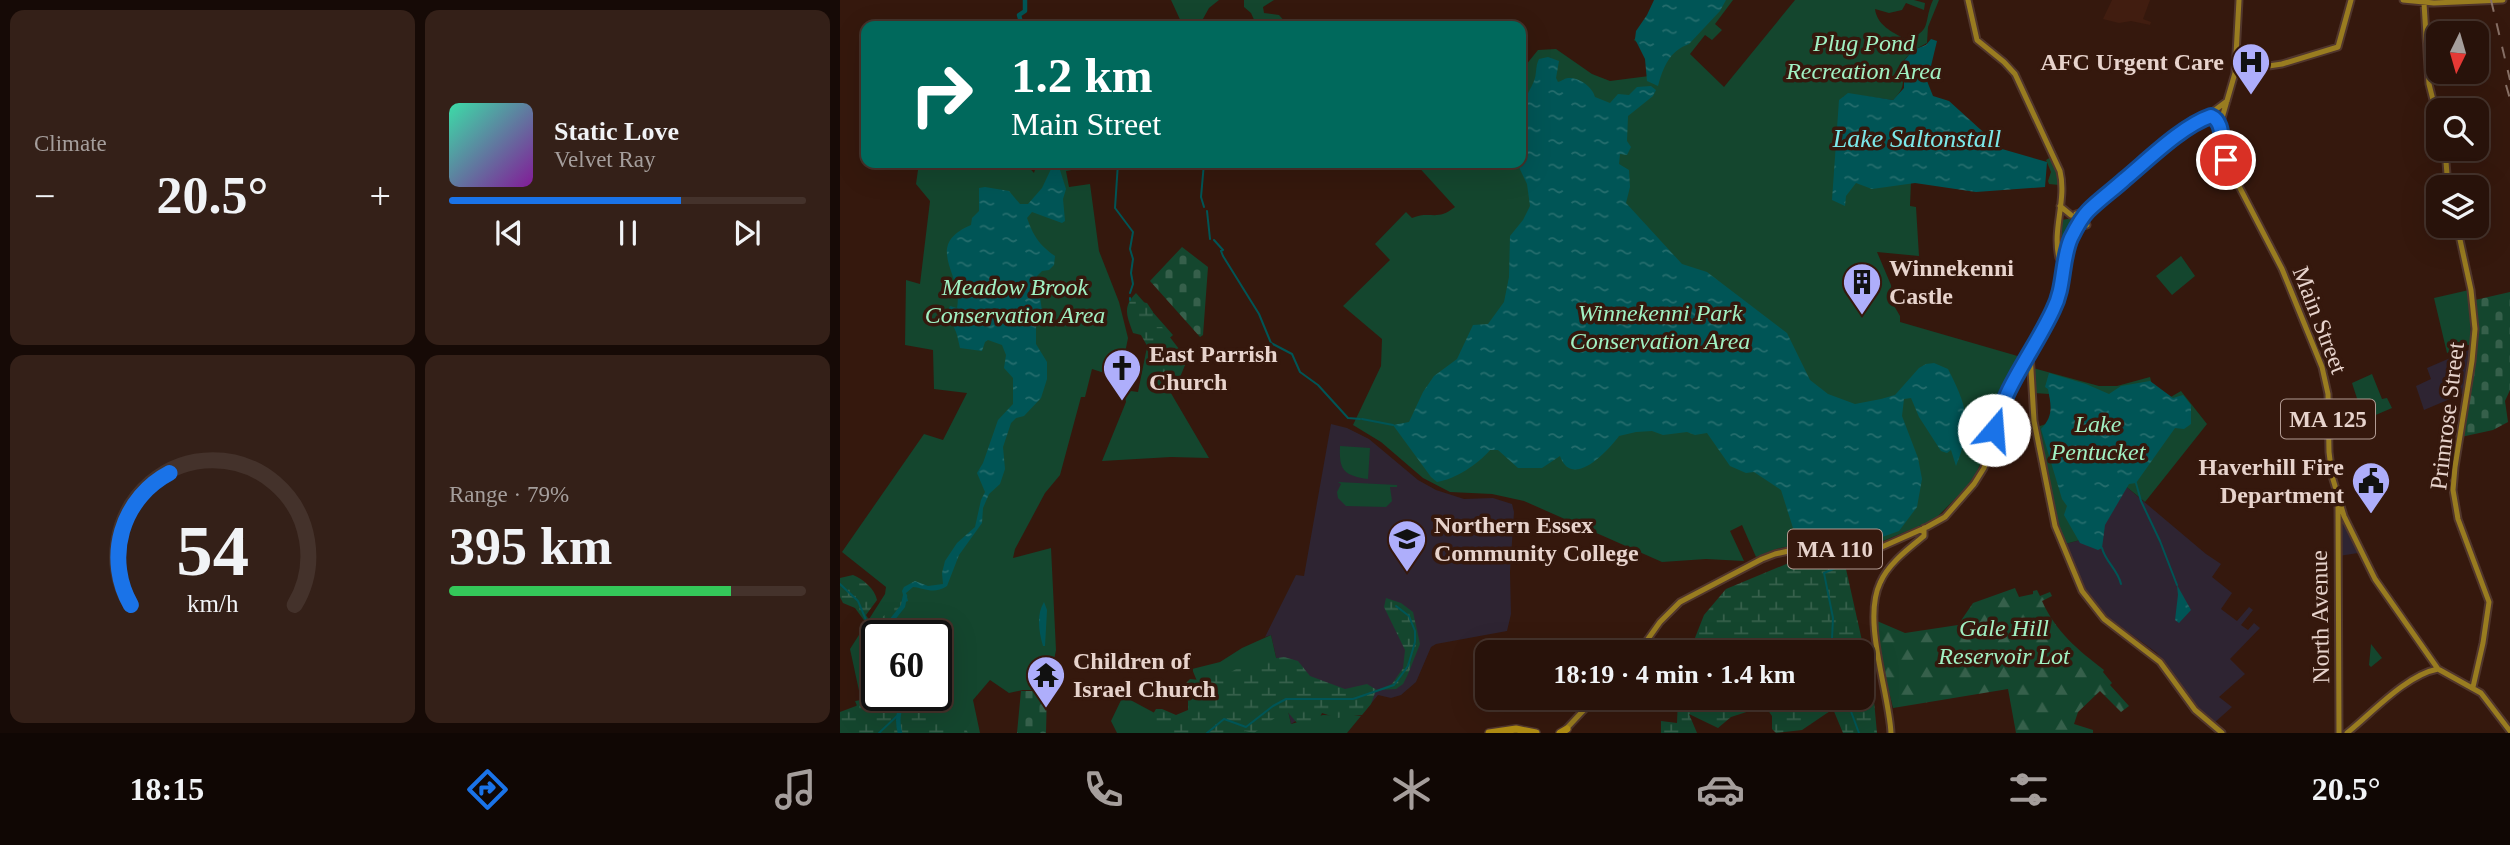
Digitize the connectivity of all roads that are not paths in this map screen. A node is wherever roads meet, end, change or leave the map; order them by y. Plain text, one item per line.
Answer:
1 (1968, 0) edge
2 (2239, 0) edge
3 (2351, 0) edge
4 (2405, 0) edge
5 (2503, 0) edge
6 (2424, 3) junction
7 (2235, 71) junction
8 (2432, 98) edge
9 (2227, 100) junction
10 (2223, 112) junction
11 (2212, 113) junction
12 (2221, 124) junction
13 (2060, 205) junction
14 (2089, 210) junction
15 (2087, 225) dead end
16 (2076, 228) junction
17 (2460, 238) edge
18 (2064, 261) junction
19 (2030, 349) junction
20 (2338, 500) junction
21 (1923, 529) junction
22 (1647, 640) edge
23 (2438, 669) junction
24 (2473, 687) junction
25 (1584, 710) edge
26 (2510, 731) edge
27 (1563, 732) edge
28 (2342, 732) edge
29 (1489, 733) edge
30 (1504, 733) edge
31 (1524, 733) edge
32 (1536, 733) edge
33 (1891, 733) edge
34 (2222, 733) edge

1 - 13 main road
2 - 7 main road, Main Street
3 - 7 main road
4 - 6 main road
5 - 6 main road
6 - 8 main road
7 - 9 main road, Main Street
9 - 10 main road, Main Street
9 - 11 main road, MA 110
10 - 11 main road
10 - 12 main road, Main Street / MA 125
11 - 12 main road
11 - 14 main road, MA 110
12 - 20 main road, Main Street / MA 125
13 - 14 main road
13 - 18 main road
14 - 16 main road, MA 110
15 - 16 main road
16 - 18 main road, MA 110
17 - 24 main road, Primrose Street
18 - 19 main road, MA 110
19 - 21 main road, MA 110
19 - 34 main road
20 - 23 main road, Main Street / MA 125
20 - 28 main road, North Avenue
21 - 22 main road, MA 110
21 - 33 main road
23 - 24 main road, Main Street / MA 125
23 - 28 main road
24 - 26 main road, Main Street / MA 125
25 - 27 main road
29 - 32 highway
30 - 31 highway

